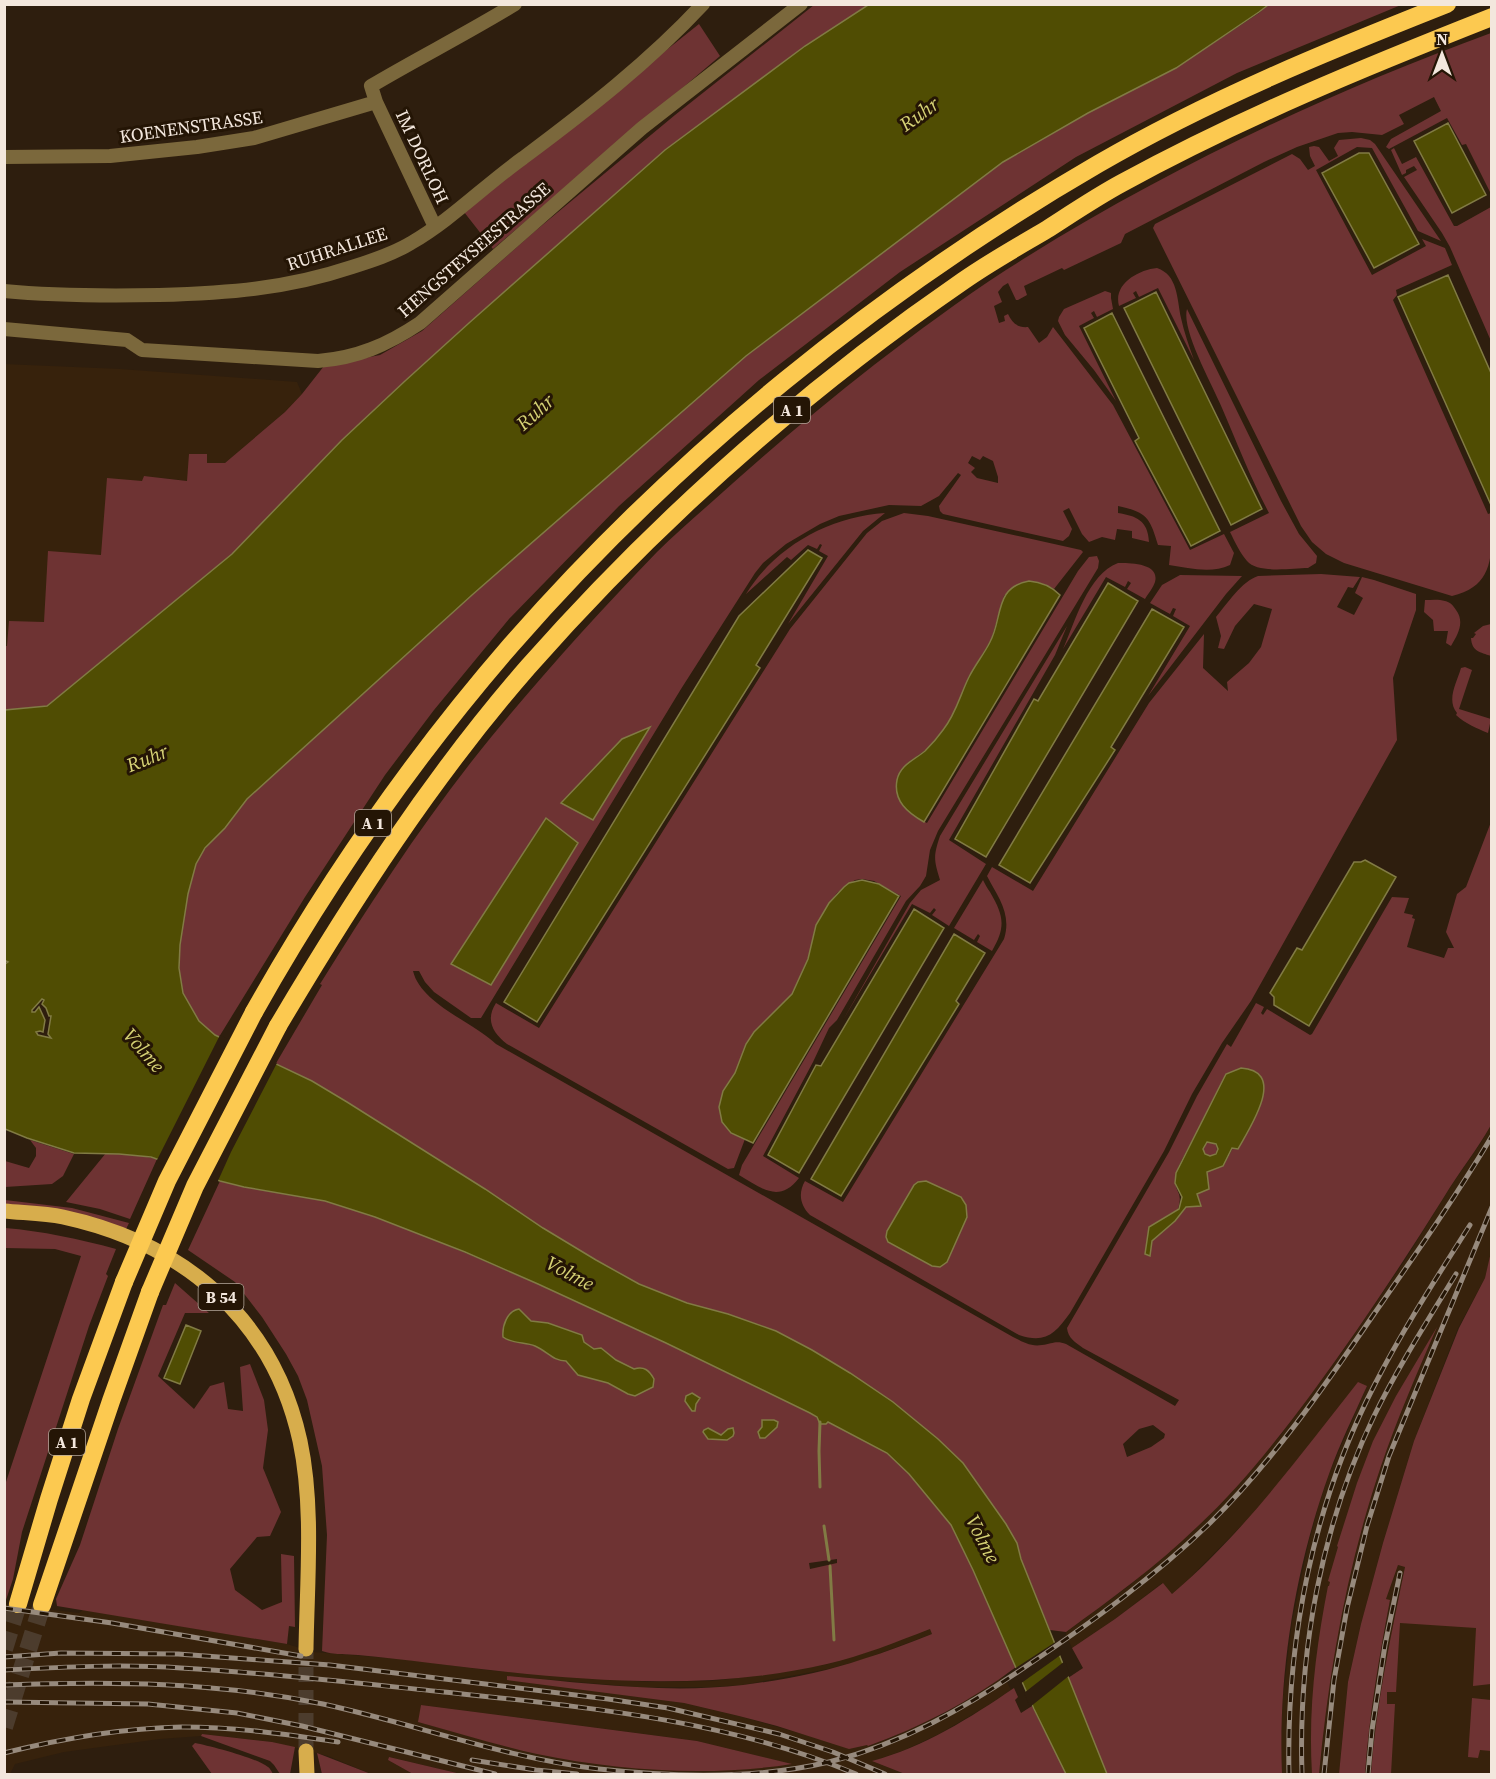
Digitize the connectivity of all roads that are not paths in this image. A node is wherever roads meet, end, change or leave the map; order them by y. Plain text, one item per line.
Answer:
1 (515, 4) edge
2 (703, 4) edge
3 (801, 4) edge
4 (1447, 4) edge
5 (1491, 17) edge
6 (376, 102) junction
7 (4, 157) edge
8 (435, 227) junction
9 (4, 291) edge
10 (4, 330) edge
11 (4, 1211) edge
12 (18, 1604) tunnel mouth
13 (42, 1605) tunnel mouth
14 (306, 1649) tunnel mouth
15 (306, 1751) tunnel mouth
16 (307, 1774) edge

1 - 6 street
2 - 8 street, RUHRALLEE
3 - 10 street, HENGSTEYSEESTRASSE
4 - 12 highway, A 1, bridge
5 - 13 highway, A 1, bridge
6 - 7 street, KOENENSTRASSE
6 - 8 street, IM DORLOH
8 - 9 street, RUHRALLEE
11 - 14 main road, B 54
15 - 16 main road

